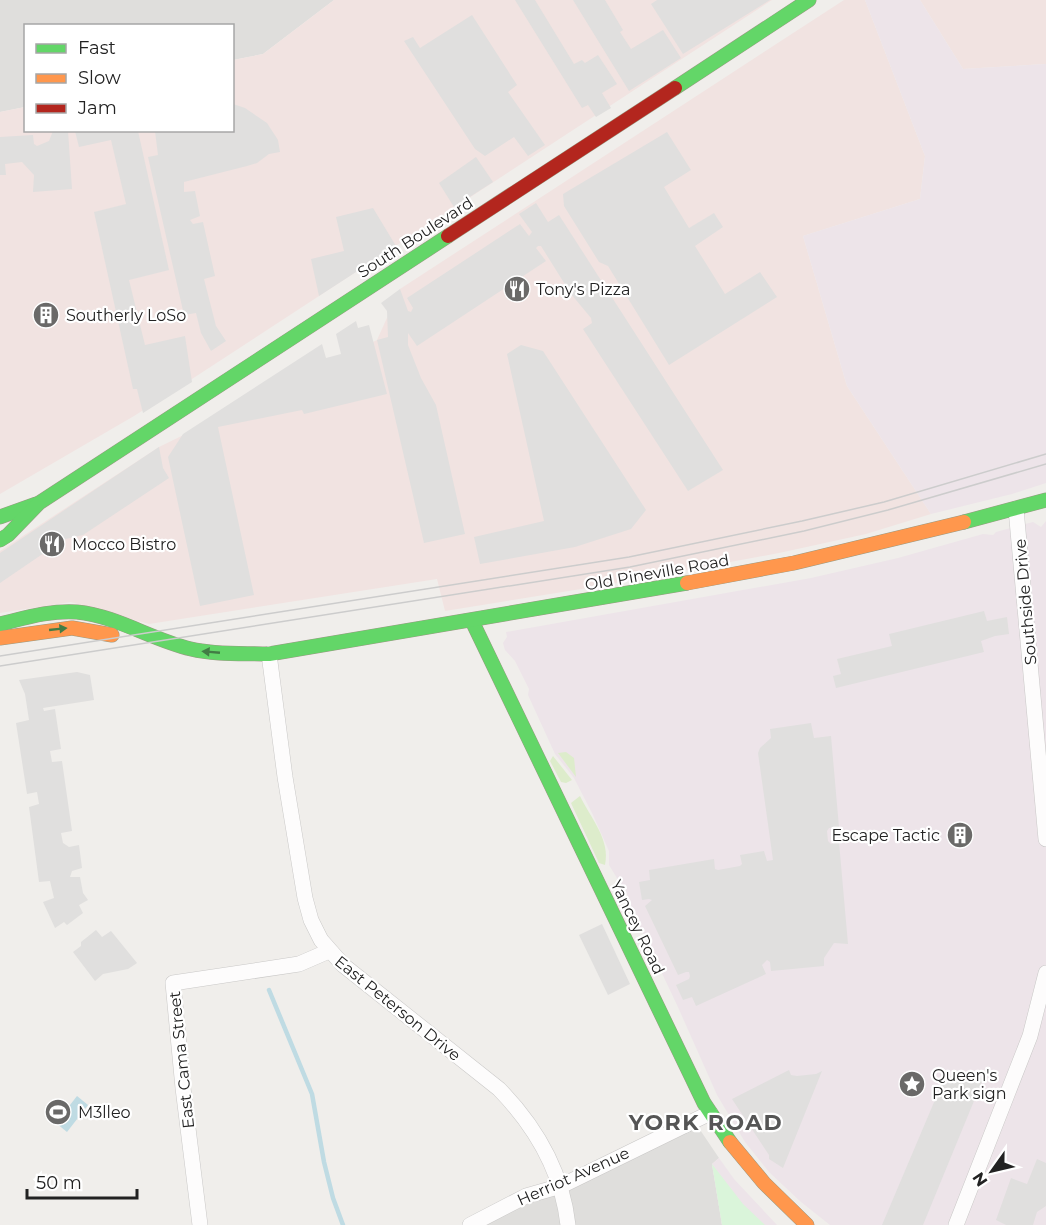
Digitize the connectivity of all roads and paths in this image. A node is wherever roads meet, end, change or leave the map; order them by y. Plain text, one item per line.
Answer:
1 (809, 0) edge
2 (1046, 500) edge
3 (39, 503) junction
4 (1016, 509) junction
5 (0, 517) edge
6 (0, 540) edge
7 (472, 621) junction
8 (0, 624) edge
9 (0, 638) edge
10 (269, 654) junction
11 (1046, 838) edge
12 (329, 951) junction
13 (1046, 973) edge
14 (710, 1113) junction
15 (561, 1185) junction
16 (200, 1225) edge
17 (470, 1225) edge
18 (568, 1225) edge
19 (807, 1225) edge
20 (956, 1225) edge

1 - 3 street, South Boulevard
2 - 4 street, Old Pineville Road
3 - 5 street, South Boulevard
3 - 6 street, South Boulevard
4 - 7 street, Old Pineville Road
4 - 11 street, Southside Drive
7 - 10 street, Old Pineville Road
7 - 14 street, Yancey Road
10 -> 8 street, Old Pineville Road
9 -> 10 street, Old Pineville Road
10 - 12 street, East Peterson Drive
12 - 15 street, East Peterson Drive
12 - 16 street, East Cama Street
13 - 20 street
14 - 15 street, Herriot Avenue
14 - 19 street, Yancey Road
15 - 17 street, Herriot Avenue
15 - 18 street, East Peterson Drive

